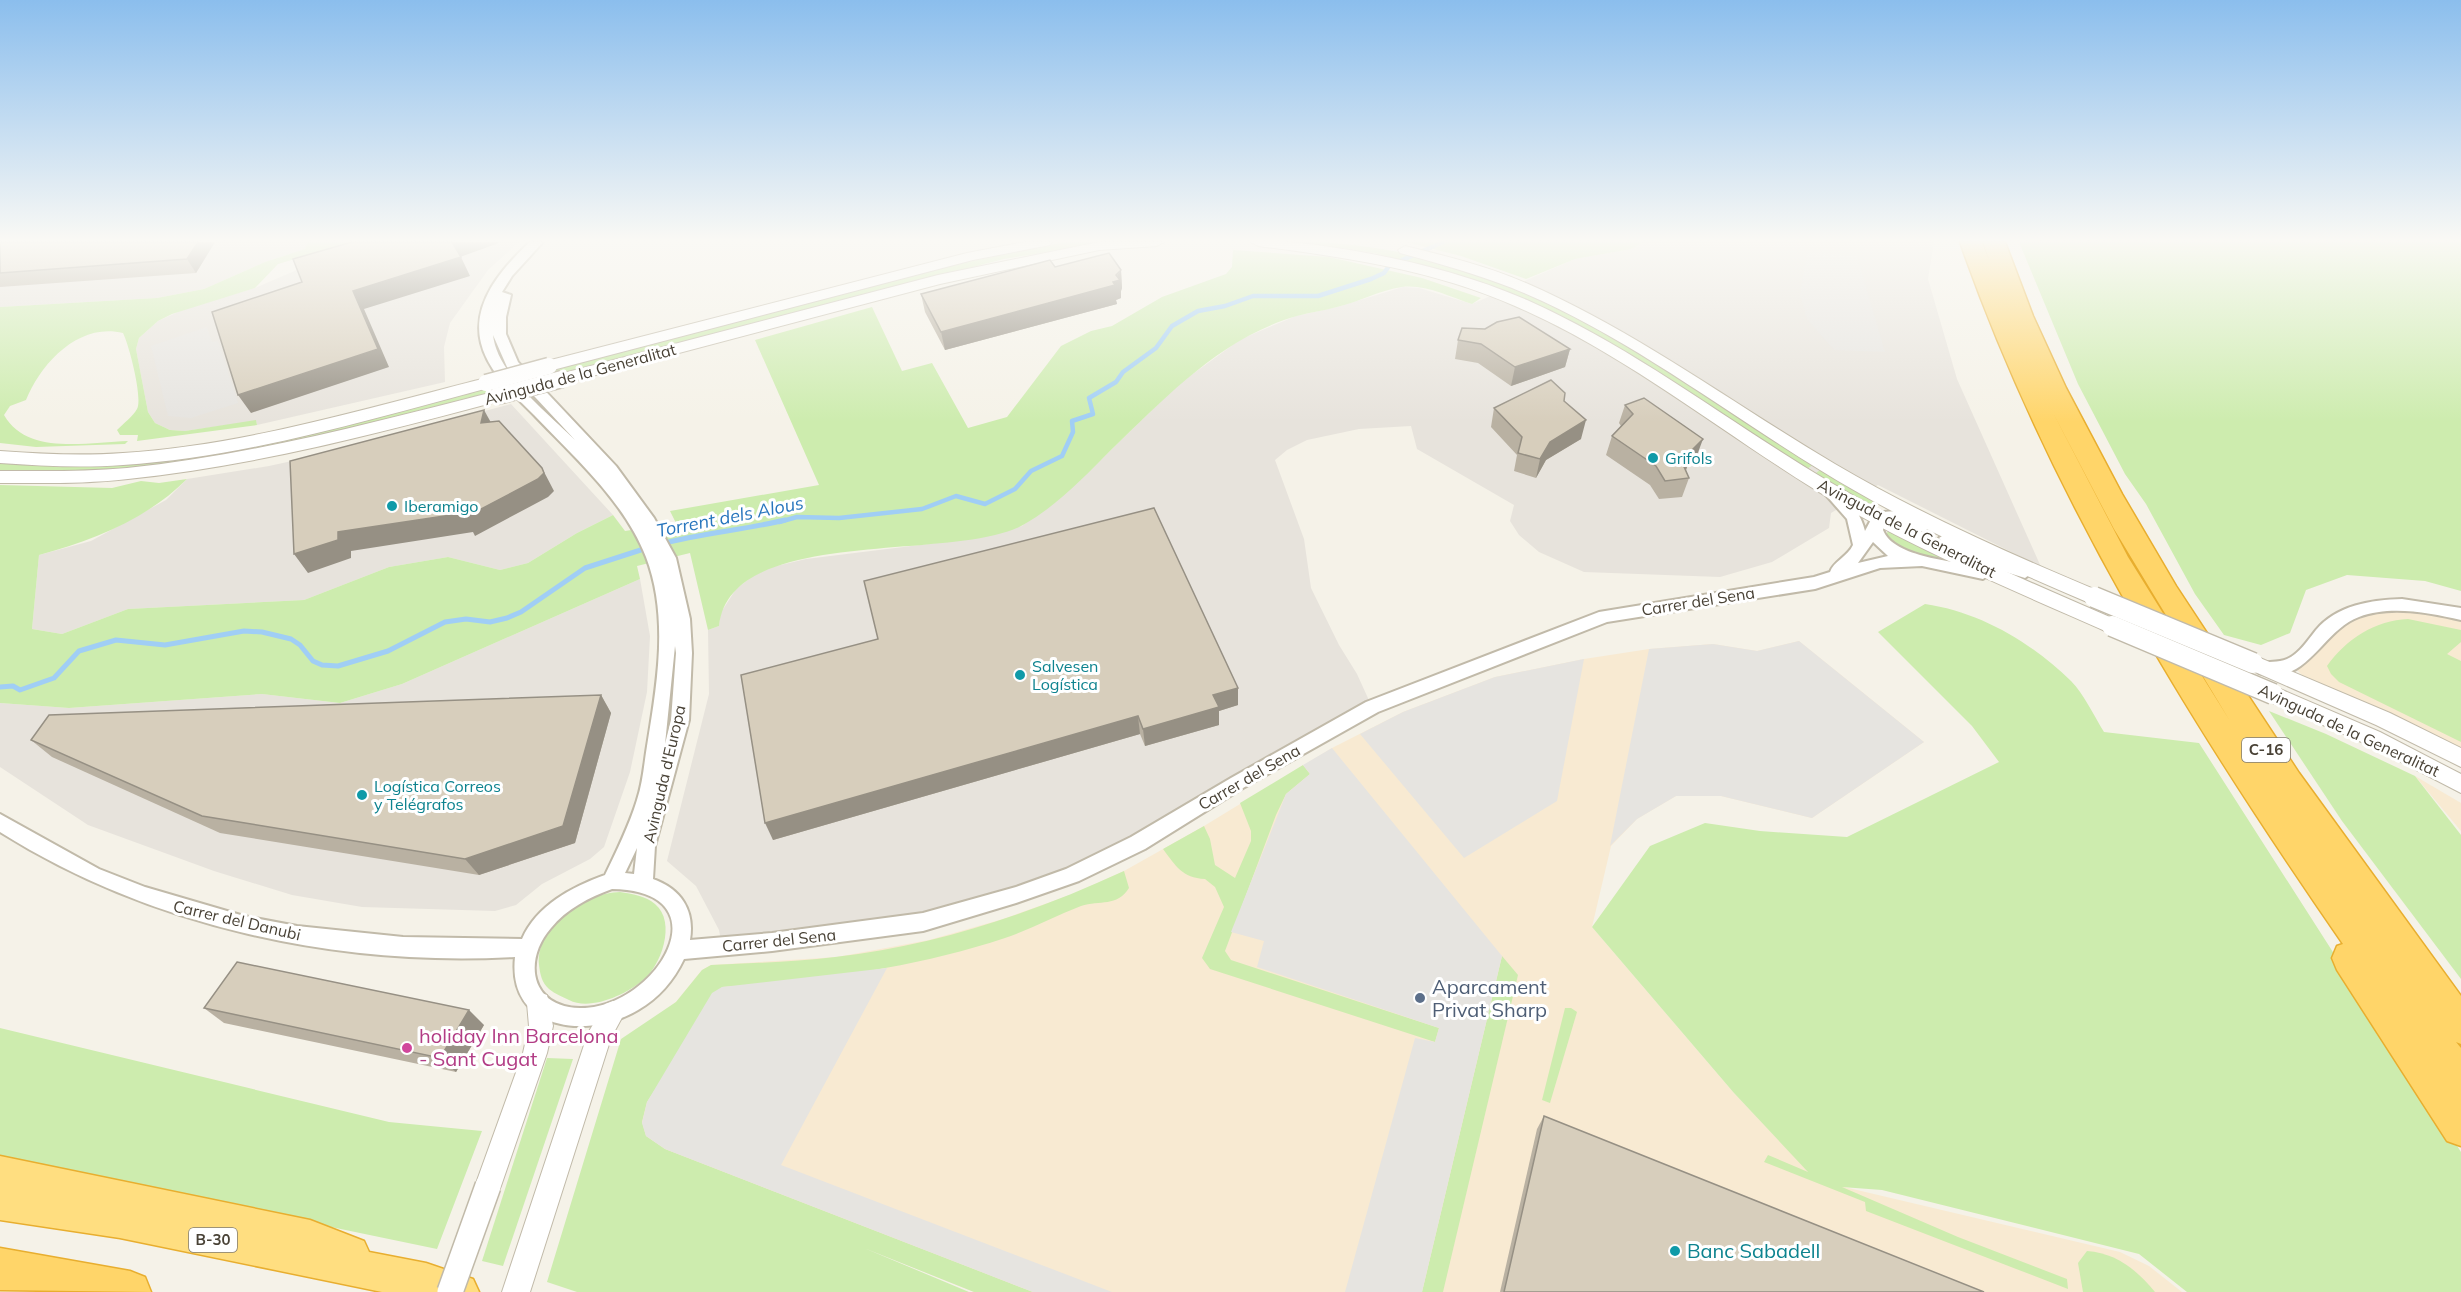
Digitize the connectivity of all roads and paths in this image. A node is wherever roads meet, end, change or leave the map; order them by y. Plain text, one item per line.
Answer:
1 (492, 302) edge
2 (502, 302) edge
3 (794, 302) edge
4 (856, 302) edge
5 (1515, 302) edge
6 (1554, 302) edge
7 (1994, 302) edge
8 (2017, 302) edge
9 (491, 389) junction
10 (0, 457) edge
11 (0, 477) edge
12 (1822, 485) junction
13 (643, 524) junction
14 (1877, 524) junction
15 (1861, 545) junction
16 (662, 560) junction
17 (1922, 560) junction
18 (2040, 574) junction
19 (1815, 583) junction
20 (2067, 606) junction
21 (2461, 614) edge
22 (2175, 662) junction
23 (2296, 663) junction
24 (2259, 665) junction
25 (2326, 695) junction
26 (2461, 758) edge
27 (2461, 784) edge
28 (0, 822) edge
29 (612, 881) junction
30 (643, 883) junction
31 (529, 947) junction
32 (678, 950) junction
33 (539, 1003) junction
34 (613, 1012) junction
35 (2461, 1026) edge
36 (2461, 1079) edge
37 (2461, 1127) edge
38 (0, 1174) edge
39 (0, 1202) edge
40 (0, 1269) edge
41 (445, 1289) edge
42 (130, 1292) edge
43 (516, 1292) edge

1 - 13 street
2 - 13 street
3 - 9 street, Avinguda de la Generalitat, bridge
4 - 9 street, Avinguda de la Generalitat, bridge
5 - 12 street, Avinguda de la Generalitat
6 - 18 street, Avinguda de la Generalitat
7 - 22 highway, C-16
8 - 35 highway, C-16
9 - 10 street, Avinguda de la Generalitat
9 - 11 street, Avinguda de la Generalitat
12 - 14 street, Avinguda de la Generalitat
12 - 15 street
13 - 16 street
14 - 15 street, Carrer del Sena
14 - 17 street, Carrer del Sena
14 - 18 street
14 - 20 street, Avinguda de la Generalitat
15 - 19 street, Carrer del Sena
16 - 29 street, Avinguda d'Europa
16 - 30 street, Avinguda d'Europa
17 - 19 street, Carrer del Sena
17 - 20 street, Carrer del Sena
18 - 24 street, Avinguda de la Generalitat, bridge
19 - 32 street, Carrer del Sena
20 - 27 street, Avinguda de la Generalitat, bridge
21 - 23 street
22 - 36 highway, C-16
22 - 37 highway
23 - 24 street
23 - 25 street
24 - 25 street, Avinguda de la Generalitat
25 - 26 street, Avinguda de la Generalitat
28 - 31 street, Carrer del Danubi
29 - 30 street
29 - 31 street
30 - 32 street
31 - 33 street
32 - 34 street
33 - 34 street
33 - 41 street, bridge
34 - 43 street
38 - 41 highway
39 - 41 highway, B-30
40 - 42 highway

